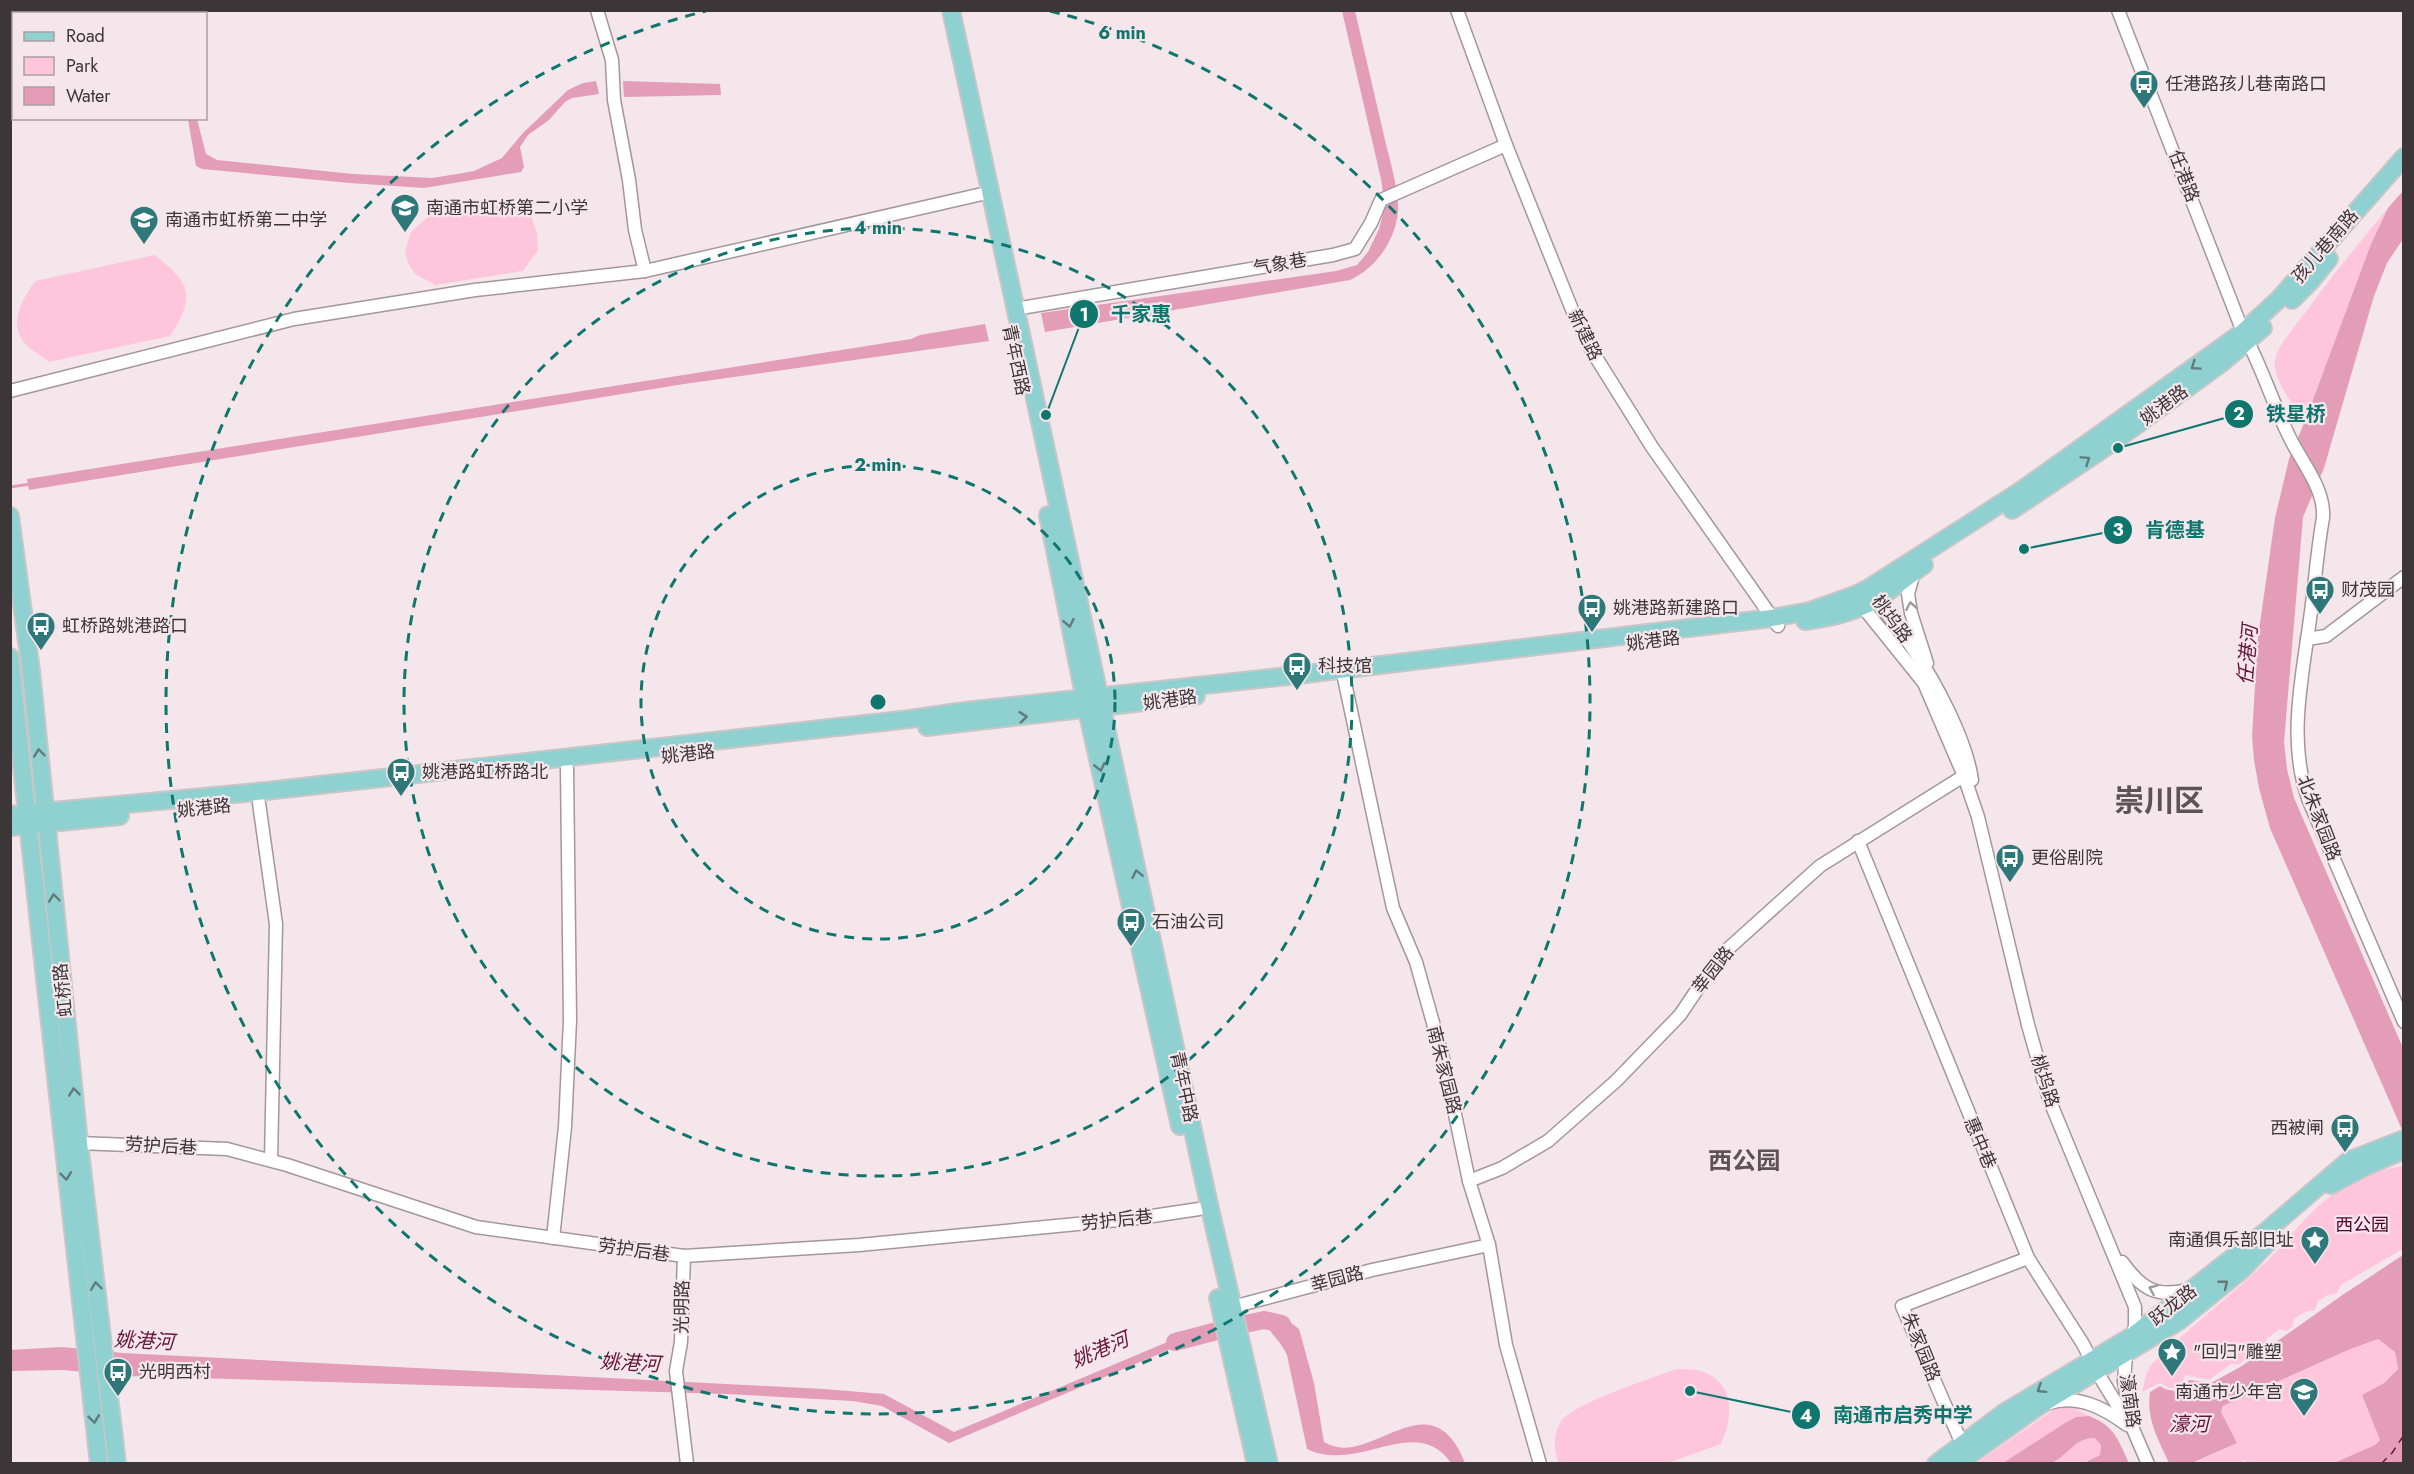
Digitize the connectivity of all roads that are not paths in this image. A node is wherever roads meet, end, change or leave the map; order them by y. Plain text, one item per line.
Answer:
1 (597, 10) edge
2 (941, 10) edge
3 (951, 10) edge
4 (1457, 10) edge
5 (2118, 10) edge
6 (1506, 145) junction
7 (2403, 157) edge
8 (2403, 173) edge
9 (985, 193) junction
10 (645, 271) junction
11 (1015, 309) junction
12 (2246, 337) junction
13 (10, 391) edge
14 (10, 516) edge
15 (1914, 572) junction
16 (2403, 577) edge
17 (1865, 597) junction
18 (1774, 622) junction
19 (2307, 639) junction
20 (10, 657) edge
21 (1344, 678) junction
22 (1932, 679) junction
23 (1092, 703) junction
24 (567, 768) junction
25 (1967, 774) junction
26 (259, 802) junction
27 (10, 815) edge
28 (37, 818) junction
29 (10, 827) edge
30 (1858, 841) junction
31 (2402, 1013) edge
32 (79, 1143) junction
33 (2399, 1146) edge
34 (271, 1160) junction
35 (1469, 1181) junction
36 (1199, 1209) junction
37 (553, 1238) junction
38 (2107, 1239) junction
39 (1489, 1245) junction
40 (684, 1256) junction
41 (2028, 1258) junction
42 (2206, 1279) junction
43 (1227, 1309) junction
44 (2132, 1336) junction
45 (2126, 1354) junction
46 (2094, 1366) junction
47 (2039, 1406) junction
48 (2133, 1429) junction
49 (1962, 1444) junction
50 (99, 1464) edge
51 (117, 1464) edge
52 (687, 1464) edge
53 (1256, 1464) edge
54 (1269, 1464) edge
55 (1540, 1464) edge
56 (1936, 1464) edge
57 (1957, 1464) edge
58 (2148, 1464) edge

1 - 10 street
2 - 9 main road, 青年西路
3 - 9 main road, 青年西路
4 - 6 street, 新建路
5 - 12 street, 任港路
6 - 11 street, 气象巷
6 - 18 street, 新建路
7 - 12 main road, 孩儿巷南路
8 - 12 main road, 孩儿巷南路
9 - 10 street
9 - 11 main road, 青年西路
9 -> 23 main road, 青年西路
10 - 13 street
11 - 23 main road, 青年西路
15 -> 12 main road, 姚港路
12 -> 17 main road, 姚港路
12 - 19 street, 北朱家园路
28 -> 14 main road, 虹桥路
15 - 17 main road, 姚港路
22 -> 15 street
16 - 19 street
17 - 18 main road, 姚港路
17 - 22 street, 桃坞路
17 - 25 street, 桃坞路
18 - 21 main road, 姚港路
18 - 23 main road, 姚港路
19 - 31 street, 北朱家园路
20 - 28 main road, 虹桥路
21 - 23 main road, 姚港路
21 - 35 street, 南朱家园路
22 - 25 street, 桃坞路
24 -> 23 main road, 姚港路
23 - 28 main road, 姚港路
23 -> 36 main road, 青年中路
43 -> 23 main road, 青年中路
24 - 26 main road, 姚港路
24 - 37 street
25 - 30 street, 莘园路
25 - 38 street, 桃坞路
26 - 28 main road, 姚港路
26 - 34 street
27 - 28 main road, 姚港路
28 - 29 main road, 姚港路
32 -> 28 main road, 虹桥路
28 -> 50 main road, 虹桥路
30 - 35 street, 莘园路
30 - 41 street, 惠中巷
32 - 34 street, 劳护后巷
51 -> 32 main road, 虹桥路
33 - 42 main road, 跃龙路
45 -> 33 main road, 跃龙路
34 - 37 street, 劳护后巷
35 - 39 street, 南朱家园路
36 - 40 street, 劳护后巷
36 - 43 main road, 青年中路
37 - 40 street, 劳护后巷
42 -> 38 street
38 - 44 street, 桃坞路
39 - 43 street, 莘园路
39 - 55 street, 南朱家园路
40 - 52 street, 光明路
41 - 46 street, 惠中巷
41 - 49 street, 朱家园路
42 - 44 main road, 跃龙路
43 - 53 main road, 青年中路
43 - 54 main road, 青年中路
44 - 45 street, 濠南路
44 - 46 main road, 跃龙路
45 - 46 main road, 跃龙路
45 - 48 street, 濠南路
46 - 47 main road, 跃龙路
46 - 48 street, 惠中巷
46 -> 49 main road, 跃龙路
47 - 48 street
47 - 57 main road, 跃龙路
48 - 58 street, 濠南路
49 - 56 main road, 跃龙路

